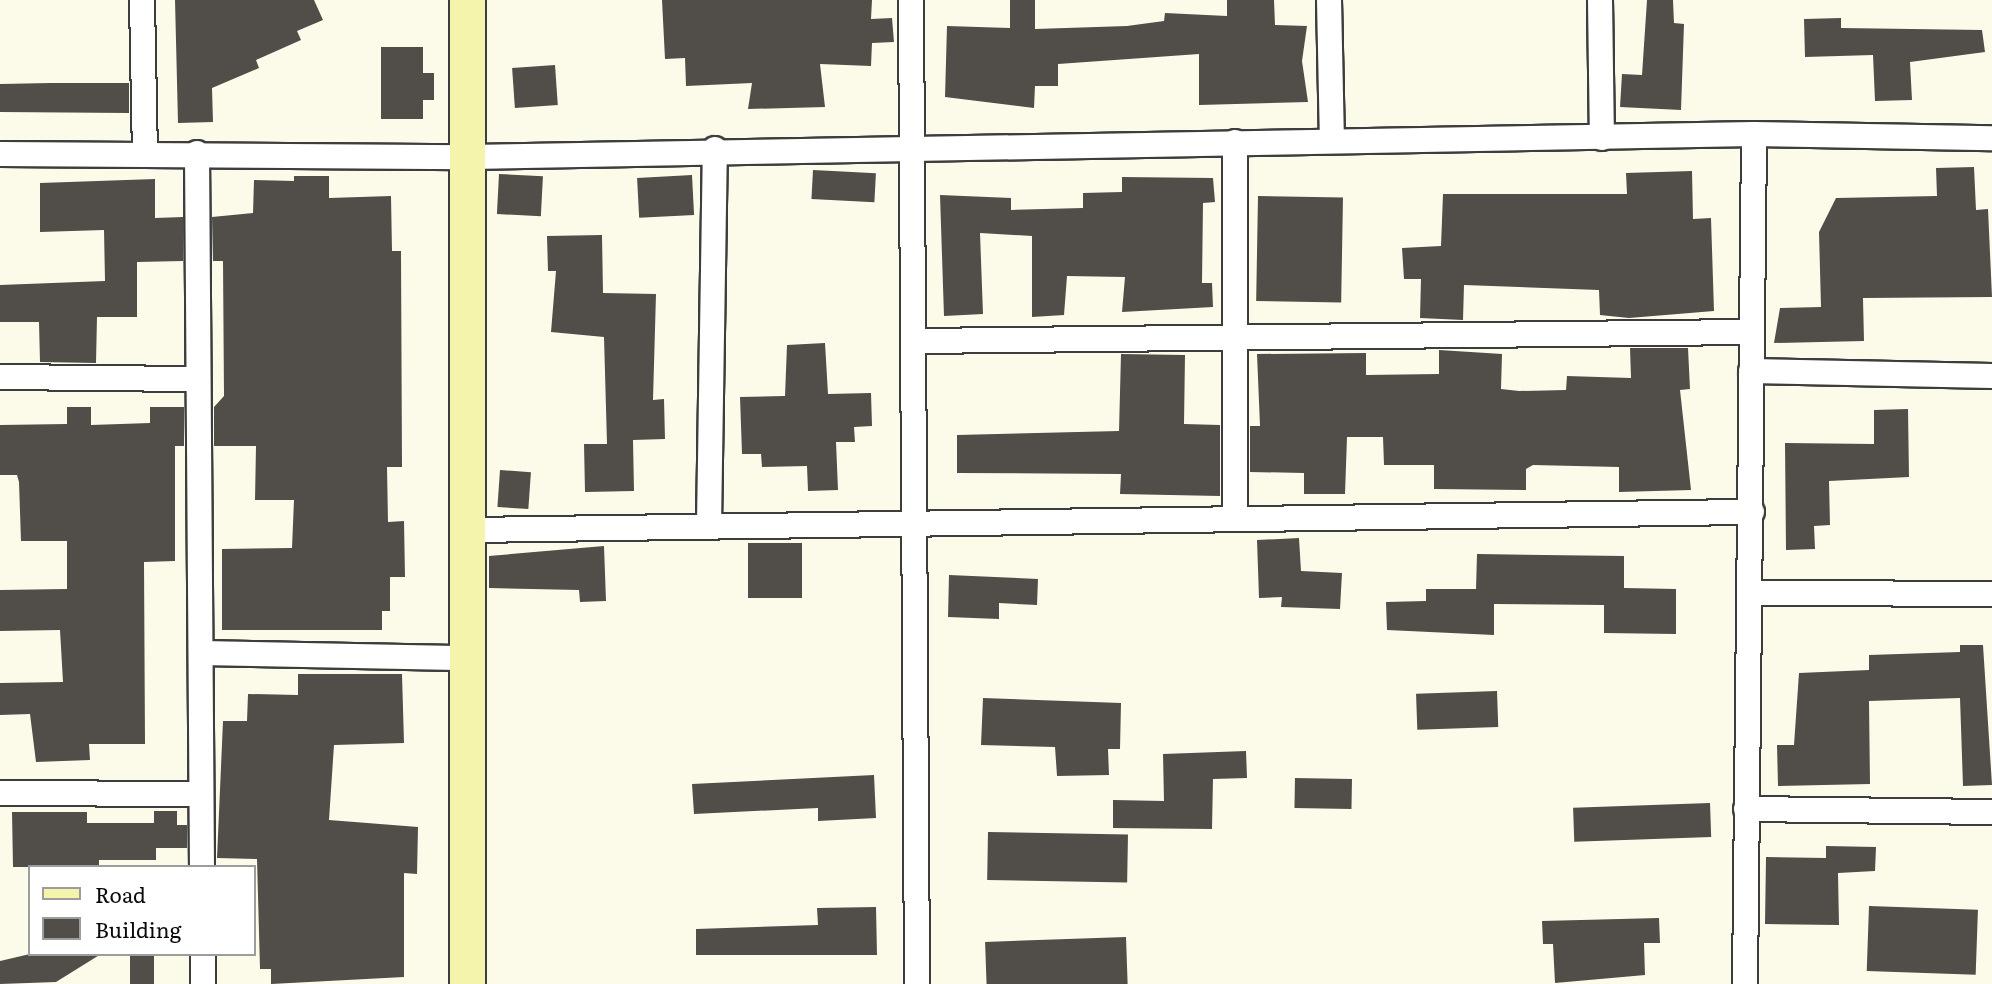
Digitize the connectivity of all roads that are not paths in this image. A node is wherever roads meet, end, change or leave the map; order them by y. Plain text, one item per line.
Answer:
1 (142, 0) edge
2 (467, 0) edge
3 (911, 0) edge
4 (1329, 0) edge
5 (1600, 0) edge
6 (1754, 134) junction
7 (1602, 138) junction
8 (1992, 138) edge
9 (1332, 141) junction
10 (1236, 142) junction
11 (916, 146) junction
12 (715, 149) junction
13 (145, 152) junction
14 (197, 153) junction
15 (0, 154) edge
16 (468, 157) junction
17 (1751, 332) junction
18 (1234, 339) junction
19 (916, 341) junction
20 (1751, 371) junction
21 (1992, 376) edge
22 (0, 377) edge
23 (198, 379) junction
24 (1752, 512) junction
25 (1235, 518) junction
26 (918, 521) junction
27 (709, 524) junction
28 (471, 530) junction
29 (1749, 593) junction
30 (1992, 594) edge
31 (201, 653) junction
32 (470, 659) junction
33 (0, 793) edge
34 (201, 794) junction
35 (1746, 809) junction
36 (1992, 812) edge
37 (202, 865) edge
38 (203, 956) edge
39 (203, 984) edge
40 (467, 984) edge
41 (917, 984) edge
42 (1745, 984) edge

1 - 13 street
2 - 16 street
3 - 11 street
4 - 9 street
5 - 7 street
6 - 7 street
6 - 8 street
6 - 17 street
7 - 9 street
9 - 10 street
10 - 11 street
10 - 18 street
11 - 12 street
11 - 19 street
12 - 16 street
12 - 27 street
13 - 14 street
13 - 15 street
14 - 16 street
14 - 23 street
16 - 28 street
17 - 18 street
17 - 20 street
18 - 19 street
18 - 25 street
19 - 26 street
20 - 21 street
20 - 24 street
22 - 23 street
23 - 31 street
24 - 25 street
24 - 29 street
25 - 26 street
26 - 27 street
26 - 41 street
27 - 28 street
28 - 32 street
29 - 30 street
29 - 35 street
31 - 32 street
31 - 34 street
32 - 40 street
33 - 34 street
34 - 37 street
35 - 36 street
35 - 42 street
38 - 39 street

